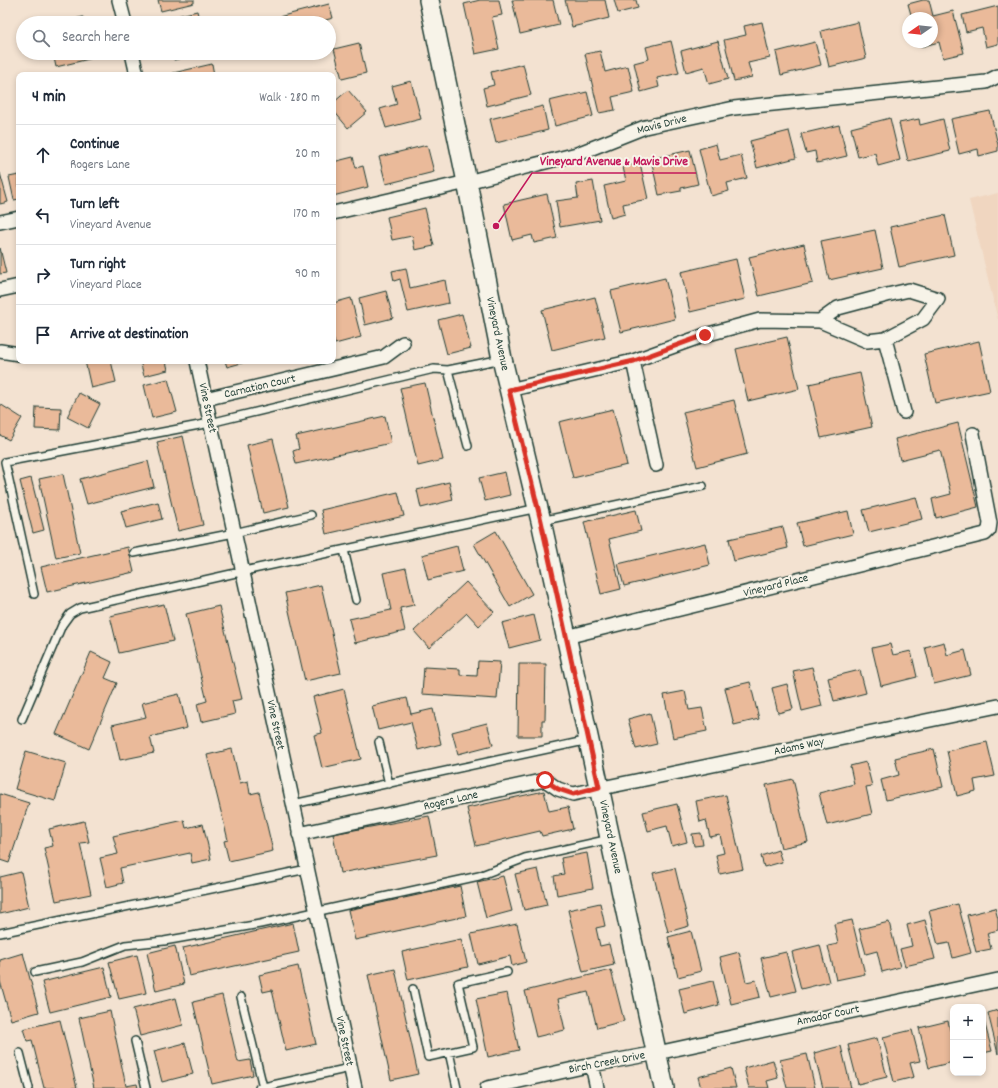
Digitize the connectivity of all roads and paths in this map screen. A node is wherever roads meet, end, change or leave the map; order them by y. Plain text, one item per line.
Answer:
1 (119, 0) edge
2 (429, 0) edge
3 (122, 16) edge
4 (134, 60) edge
5 (136, 72) edge
6 (998, 76) edge
7 (467, 182) junction
8 (336, 212) edge
9 (16, 219) edge
10 (0, 222) edge
11 (16, 287) edge
12 (0, 290) edge
13 (820, 321) junction
14 (885, 339) junction
15 (404, 343) dead end
16 (0, 351) edge
17 (16, 354) edge
18 (502, 359) junction
19 (634, 361) junction
20 (198, 364) edge
21 (448, 370) junction
22 (509, 390) junction
23 (205, 399) junction
24 (904, 412) dead end
25 (210, 423) junction
26 (973, 434) dead end
27 (468, 446) dead end
28 (656, 465) dead end
29 (703, 486) dead end
30 (311, 515) dead end
31 (539, 515) junction
32 (234, 533) junction
33 (344, 550) junction
34 (134, 553) dead end
35 (242, 571) junction
36 (34, 594) dead end
37 (356, 600) dead end
38 (566, 638) junction
39 (998, 706) edge
40 (22, 719) dead end
41 (589, 740) junction
42 (379, 742) dead end
43 (389, 784) junction
44 (599, 787) junction
45 (292, 804) junction
46 (299, 834) junction
47 (610, 839) junction
48 (307, 869) junction
49 (316, 912) junction
50 (0, 933) edge
51 (36, 972) dead end
52 (507, 972) dead end
53 (998, 980) edge
54 (413, 989) dead end
55 (241, 997) dead end
56 (135, 1042) dead end
57 (449, 1052) junction
58 (20, 1053) dead end
59 (657, 1053) junction
60 (592, 1065) junction
61 (350, 1068) junction
62 (29, 1088) edge
63 (146, 1088) edge
64 (261, 1088) edge
65 (355, 1088) edge
66 (457, 1088) edge
67 (487, 1088) edge
68 (597, 1088) edge
69 (664, 1088) edge

1 - 3 street
2 - 7 street, Vineyard Avenue
4 - 5 street
6 - 7 street, Mavis Drive
7 - 8 street, Mavis Drive
7 - 18 street, Vineyard Avenue
9 - 10 street
11 - 12 street
13 - 14 street
13 - 14 street
13 - 19 street
14 - 24 street
15 - 23 street, Carnation Court
16 - 17 street
18 - 21 lane
18 - 22 street, Vineyard Avenue
19 - 22 street
19 - 28 street
20 - 23 street, Vine Street
21 - 25 lane
21 - 27 lane
22 - 31 street, Vineyard Avenue
23 - 25 street, Vine Street
25 - 32 street, Vine Street
25 - 36 lane
26 - 38 street, Vineyard Place
29 - 31 lane
30 - 32 lane
31 - 33 lane
31 - 38 street, Vineyard Avenue
32 - 34 lane
32 - 35 street, Vine Street
33 - 35 lane
33 - 37 lane
35 - 40 lane
35 - 45 street, Vine Street
38 - 41 street, Vineyard Avenue
39 - 44 street, Adams Way
41 - 43 lane
41 - 44 street, Vineyard Avenue
42 - 43 lane
43 - 45 lane
44 - 46 street, Rogers Lane
44 - 47 street, Vineyard Avenue
45 - 46 street, Vine Street
46 - 48 street, Vine Street
47 - 49 lane
47 - 59 street, Vineyard Avenue
48 - 49 street, Vine Street
48 - 50 lane
49 - 51 lane
49 - 61 street, Vine Street
52 - 57 lane
53 - 59 street, Amador Court
54 - 57 lane
55 - 64 lane
56 - 63 lane
57 - 66 lane
58 - 62 lane
59 - 60 street, Birch Creek Drive
59 - 69 street, Vineyard Avenue
60 - 67 street, Birch Creek Drive
60 - 68 street
61 - 64 lane
61 - 65 street, Vine Street

